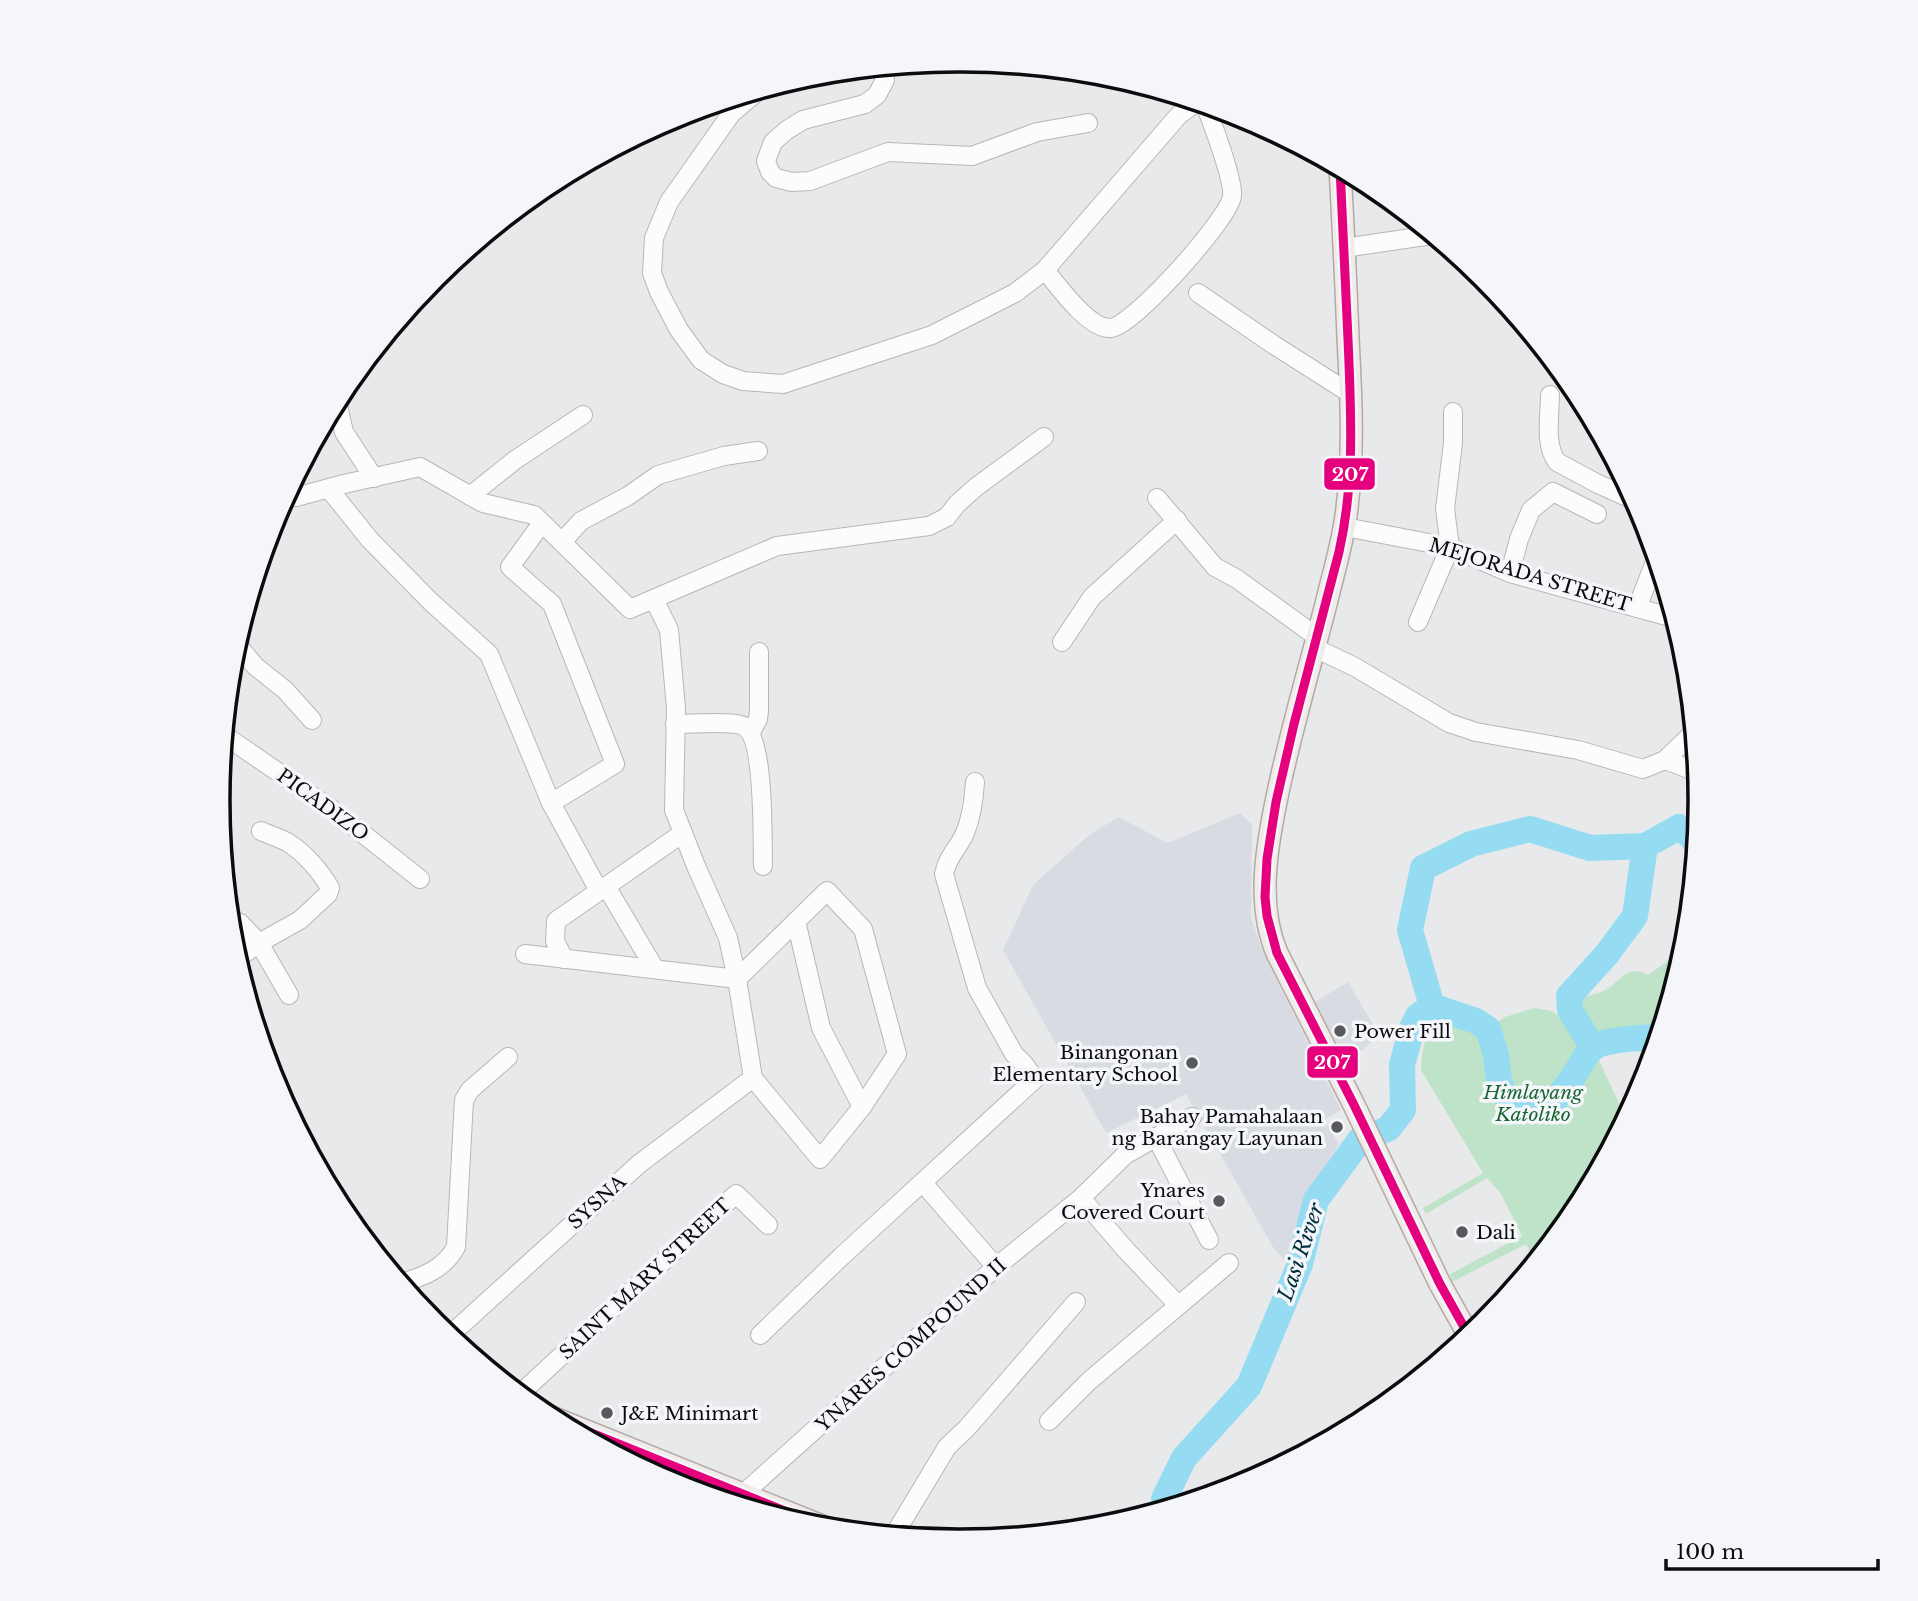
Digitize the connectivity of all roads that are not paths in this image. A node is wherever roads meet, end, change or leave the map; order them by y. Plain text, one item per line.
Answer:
1 (883, 76) edge
2 (741, 105) edge
3 (1188, 109) edge
4 (1209, 116) edge
5 (1088, 123) dead end
6 (1341, 180) edge
7 (1419, 236) edge
8 (1344, 248) junction
9 (1045, 270) junction
10 (1198, 293) dead end
11 (1351, 394) junction
12 (1550, 395) dead end
13 (1453, 412) dead end
14 (583, 415) dead end
15 (340, 416) edge
16 (1044, 437) dead end
17 (758, 451) dead end
18 (374, 478) junction
19 (328, 489) junction
20 (1620, 494) edge
21 (470, 496) junction
22 (297, 497) edge
23 (1157, 498) dead end
24 (1597, 514) dead end
25 (1177, 520) junction
26 (542, 523) junction
27 (1345, 527) junction
28 (562, 542) junction
29 (1450, 547) junction
30 (1651, 572) edge
31 (1510, 573) junction
32 (654, 599) junction
33 (1637, 608) junction
34 (1664, 615) edge
35 (1418, 622) dead end
36 (1062, 642) dead end
37 (1316, 642) junction
38 (759, 652) dead end
39 (245, 654) edge
40 (312, 720) dead end
41 (676, 724) junction
42 (751, 732) junction
43 (233, 741) edge
44 (1685, 741) edge
45 (1665, 760) junction
46 (1687, 768) edge
47 (975, 782) dead end
48 (551, 803) junction
49 (261, 831) dead end
50 (683, 834) junction
51 (763, 866) dead end
52 (420, 879) dead end
53 (602, 888) junction
54 (796, 921) junction
55 (241, 924) edge
56 (259, 943) junction
57 (246, 952) edge
58 (525, 954) dead end
59 (564, 959) junction
60 (655, 969) junction
61 (737, 979) junction
62 (289, 995) dead end
63 (508, 1057) dead end
64 (753, 1078) junction
65 (862, 1107) junction
66 (1192, 1117) dead end
67 (1156, 1137) junction
68 (923, 1183) junction
69 (1081, 1198) junction
70 (768, 1225) dead end
71 (1209, 1240) dead end
72 (1229, 1263) dead end
73 (996, 1267) junction
74 (410, 1280) edge
75 (1076, 1302) dead end
76 (1178, 1305) junction
77 (1463, 1326) edge
78 (457, 1328) edge
79 (760, 1335) dead end
80 (527, 1387) edge
81 (1049, 1421) dead end
82 (616, 1443) edge
83 (743, 1494) junction
84 (762, 1502) edge
85 (899, 1527) edge

1 - 5 street
2 - 9 street
3 - 9 street
4 - 9 street
6 - 8 main road
7 - 8 street
8 - 11 main road
10 - 11 street
11 - 27 main road
12 - 20 street
13 - 29 street
14 - 21 street
15 - 18 street
16 - 32 street
17 - 28 street
18 - 19 street
18 - 21 street
19 - 22 street
19 - 48 street
21 - 26 street
23 - 25 street
24 - 31 street
25 - 36 street
25 - 37 street
26 - 28 street
26 - 48 street
27 - 29 street, MEJORADA STREET
27 - 37 main road
28 - 32 street
29 - 31 street, MEJORADA STREET
29 - 35 street
30 - 33 street
31 - 33 street, MEJORADA STREET
32 - 41 street
33 - 34 street, MEJORADA STREET
37 - 45 street
37 - 77 main road
38 - 42 street
39 - 40 street
41 - 42 street
41 - 50 street
42 - 51 street
43 - 52 street, PICADIZO
44 - 45 street
45 - 46 street
47 - 68 street
48 - 53 street
49 - 56 street
50 - 53 street
50 - 61 street
53 - 59 street
53 - 60 street
54 - 61 street
54 - 65 street
54 - 65 street
55 - 56 street
56 - 57 street
56 - 62 street
58 - 59 street
59 - 60 street
60 - 61 street
61 - 64 street
63 - 74 street
64 - 65 street
64 - 78 street, SYSNA
66 - 67 street, YNARES COMPOUND II
67 - 69 street, YNARES COMPOUND II
67 - 71 street
68 - 73 street
68 - 79 street
69 - 73 street, YNARES COMPOUND II
69 - 76 street
70 - 80 street, SAINT MARY STREET
72 - 76 street
73 - 83 street, YNARES COMPOUND II
75 - 85 street
76 - 81 street
82 - 83 main road
83 - 84 main road

